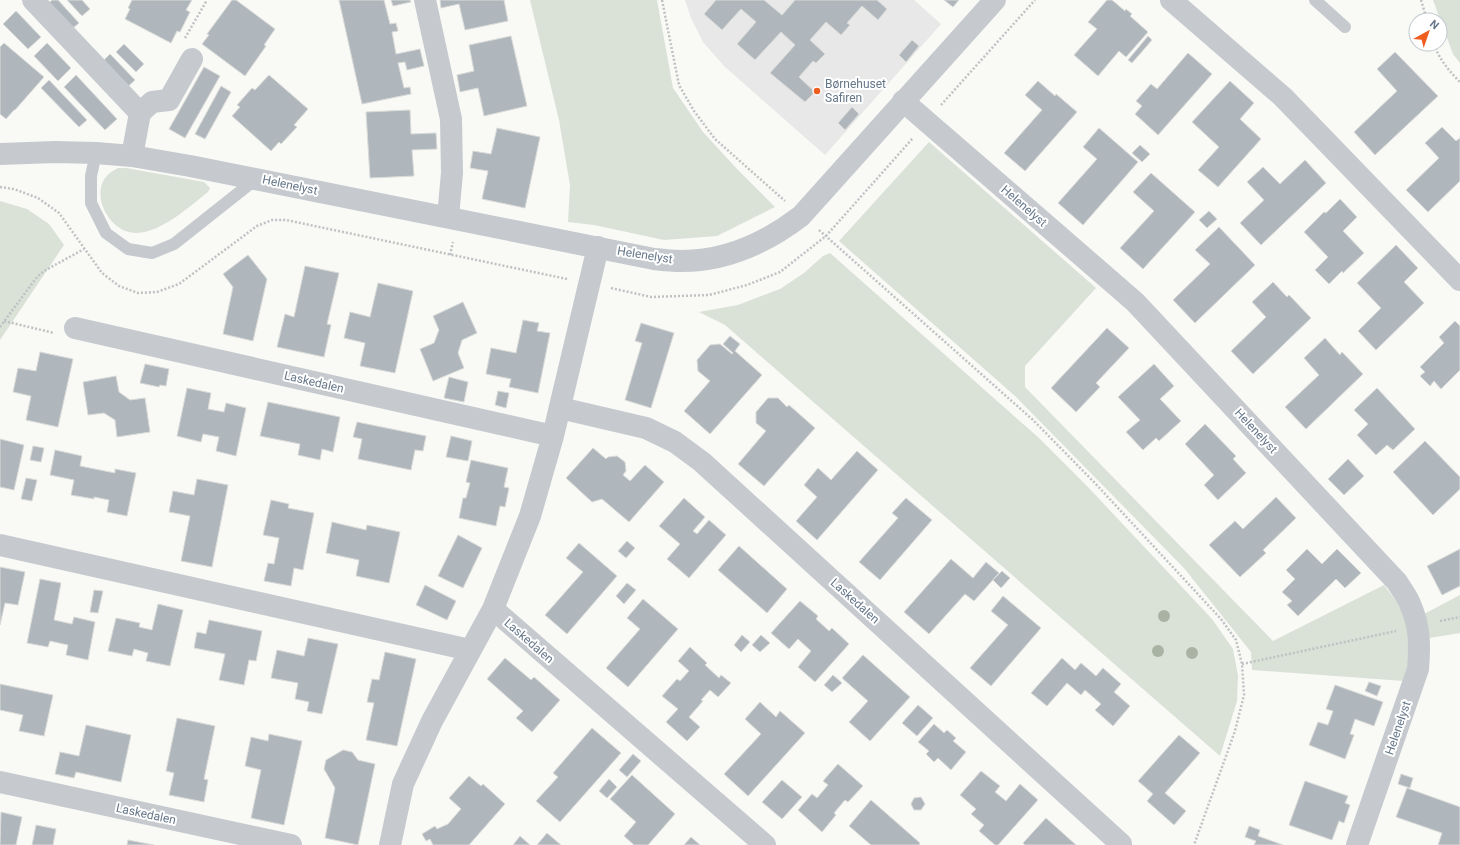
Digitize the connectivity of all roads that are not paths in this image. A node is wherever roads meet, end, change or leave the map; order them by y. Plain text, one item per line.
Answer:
1 (33, 0) edge
2 (425, 0) edge
3 (995, 0) edge
4 (1171, 0) edge
5 (1315, 0) edge
6 (1345, 27) dead end
7 (192, 59) dead end
8 (903, 101) junction
9 (140, 113) junction
10 (0, 154) edge
11 (96, 154) junction
12 (132, 156) junction
13 (257, 178) junction
14 (448, 218) junction
15 (598, 247) junction
16 (1460, 280) edge
17 (76, 328) road end
18 (560, 408) junction
19 (553, 436) junction
20 (0, 545) edge
21 (493, 609) junction
22 (470, 650) junction
23 (0, 782) edge
24 (1121, 844) dead end
25 (291, 845) edge
26 (390, 845) edge
27 (765, 845) edge
28 (1358, 845) edge

1 - 9 street
2 - 14 street
3 - 8 street, Helenelyst
4 - 16 street
5 - 6 lane
7 - 9 street
8 - 15 street, Helenelyst
8 - 28 street, Helenelyst
9 - 12 street
10 - 11 street, Helenelyst
11 - 12 street, Helenelyst
11 - 13 lane
12 - 13 street, Helenelyst
13 - 14 street, Helenelyst
14 - 15 street, Helenelyst
15 - 18 street, Laskedalen
17 - 19 street, Laskedalen
18 - 19 street, Laskedalen
18 - 24 street, Laskedalen
19 - 21 street, Laskedalen
20 - 22 street
21 - 22 street, Laskedalen
21 - 27 street, Laskedalen
22 - 26 street, Laskedalen
23 - 25 street, Laskedalen

